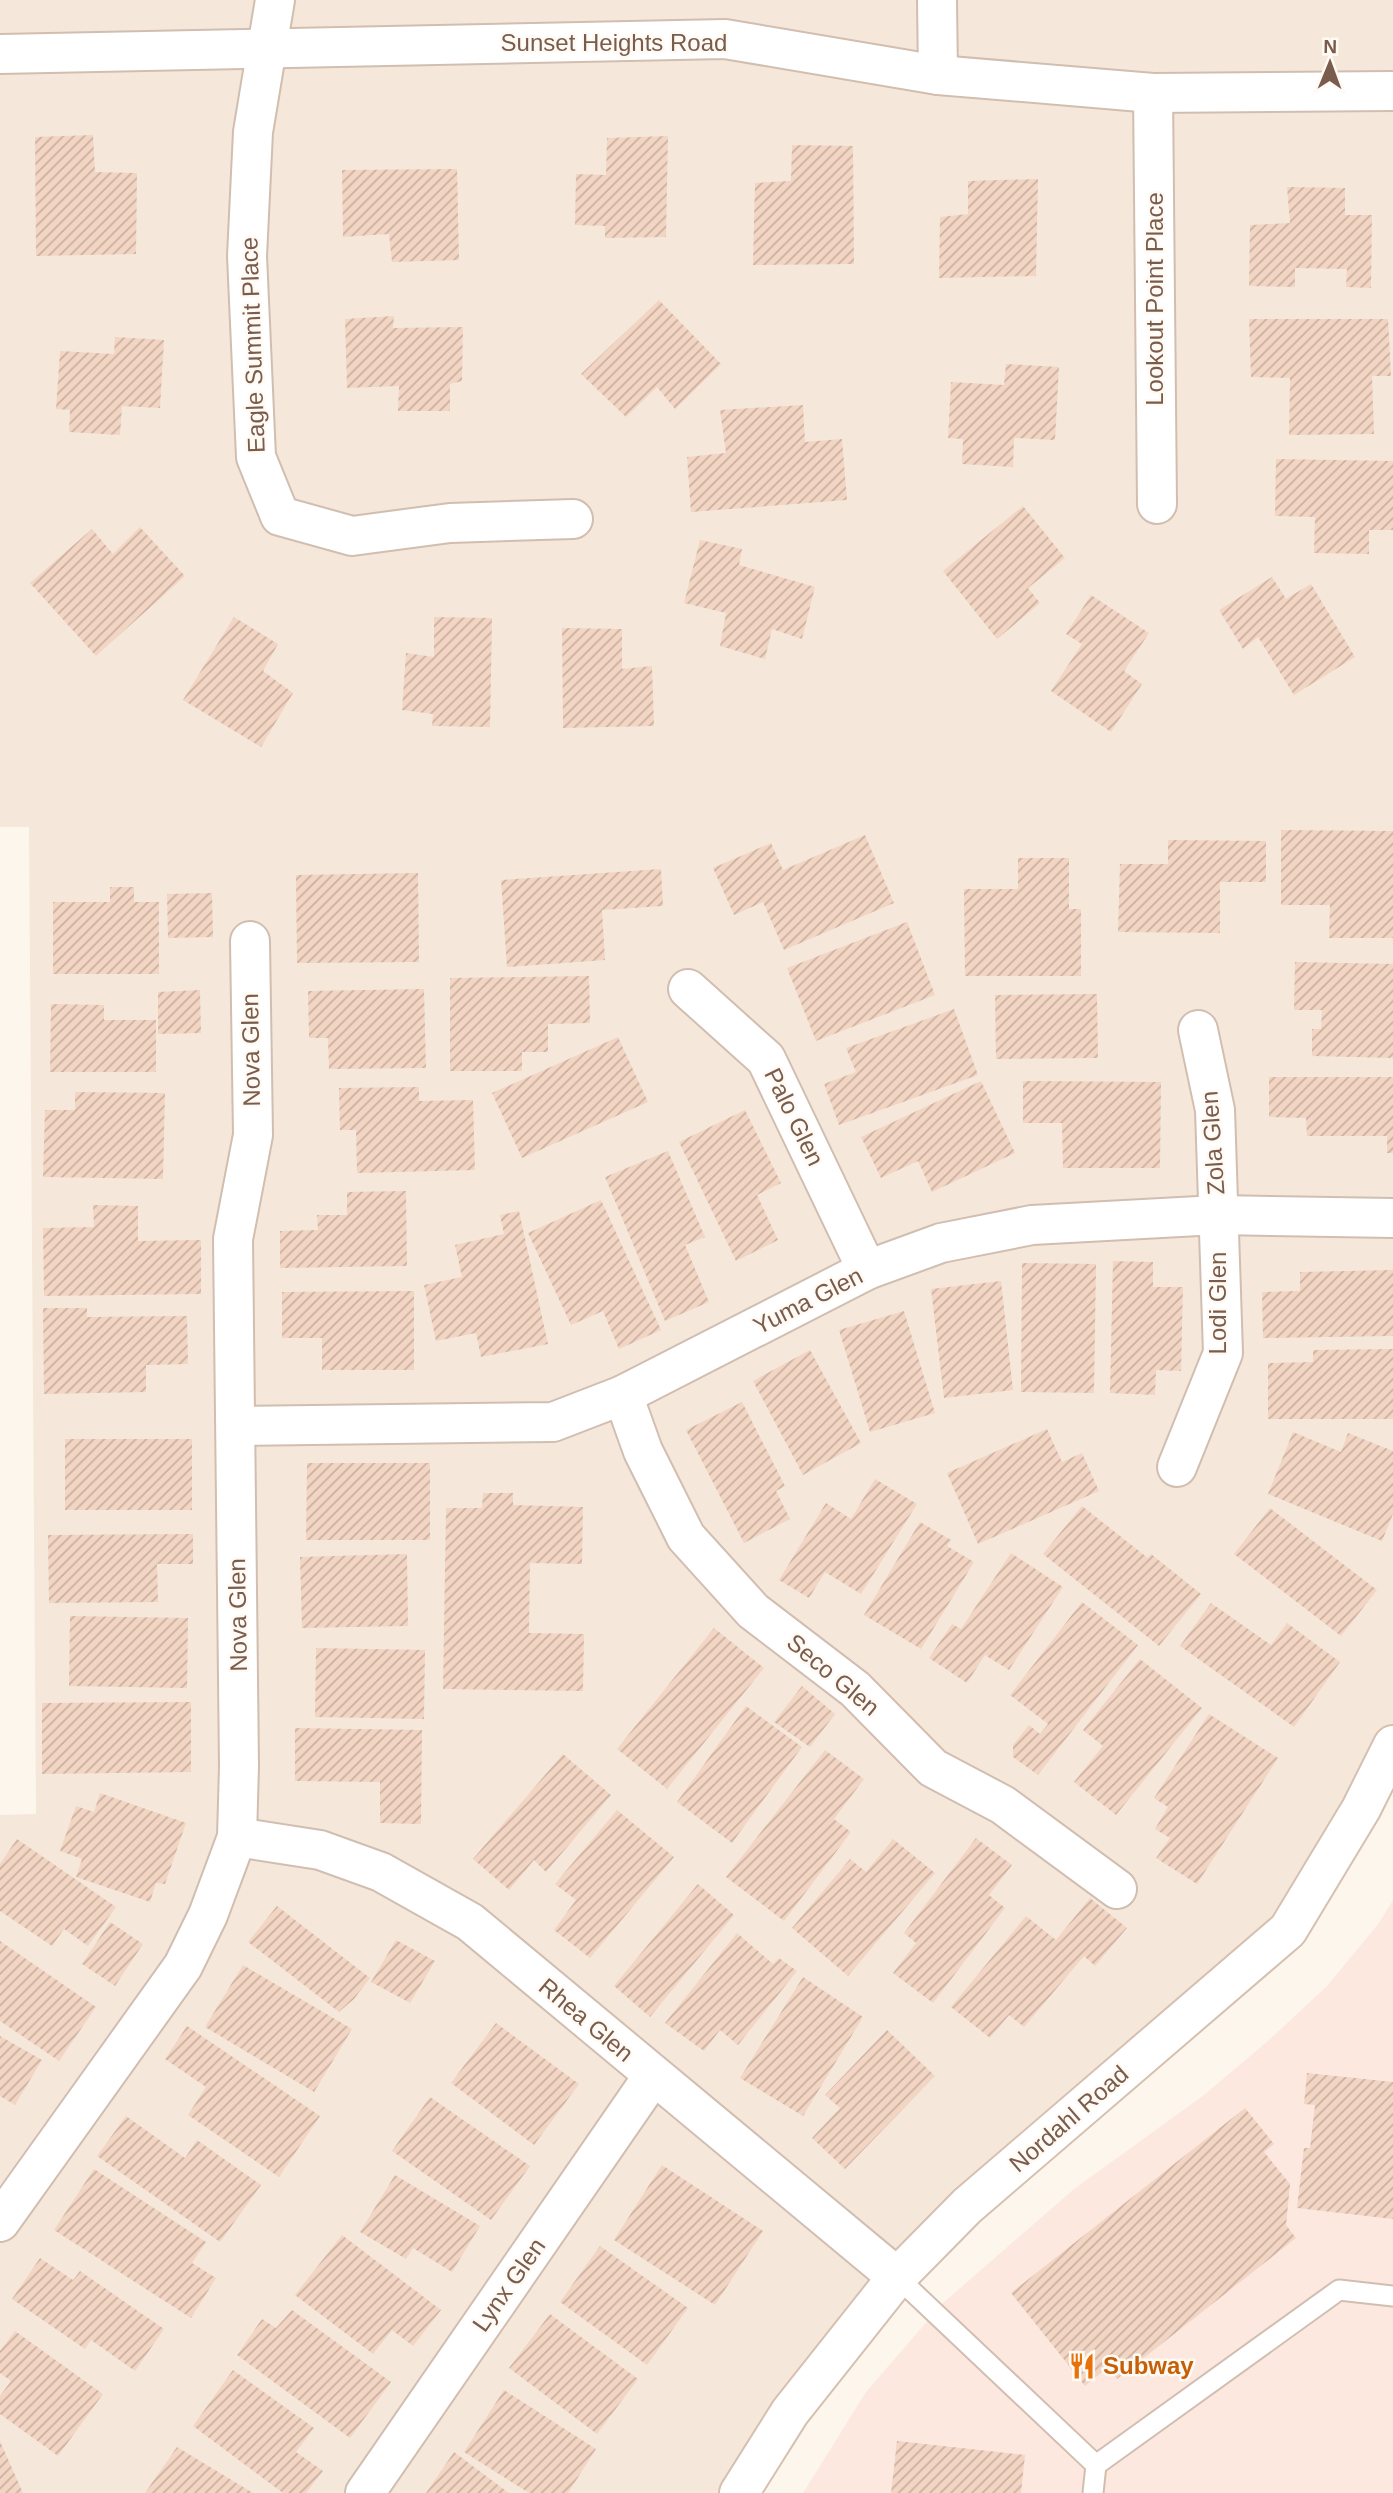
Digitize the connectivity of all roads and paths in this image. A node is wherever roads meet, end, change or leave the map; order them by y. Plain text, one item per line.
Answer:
1 (275, 0) edge
2 (937, 0) edge
3 (267, 48) junction
4 (0, 54) edge
5 (938, 75) junction
6 (1393, 91) edge
7 (1153, 93) junction
8 (1157, 504) dead end
9 (573, 519) dead end
10 (250, 941) dead end
11 (688, 989) dead end
12 (1198, 1030) dead end
13 (1217, 1215) junction
14 (1393, 1218) edge
15 (867, 1270) junction
16 (623, 1395) junction
17 (236, 1426) junction
18 (1177, 1467) dead end
19 (1393, 1745) edge
20 (1382, 1794) edge
21 (237, 1837) junction
22 (1117, 1889) dead end
23 (653, 2076) junction
24 (0, 2222) edge
25 (897, 2277) junction
26 (1393, 2296) edge
27 (1096, 2465) junction
28 (365, 2493) edge
29 (739, 2493) edge
30 (1093, 2493) edge

1 - 3 street, Eagle Summit Place
2 - 5 street
3 - 4 street, Sunset Heights Road
3 - 5 street, Sunset Heights Road
3 - 9 street, Eagle Summit Place
5 - 7 street, Sunset Heights Road
6 - 7 street, Sunset Heights Road
7 - 8 street, Lookout Point Place
10 - 17 street, Nova Glen
11 - 15 street, Palo Glen
12 - 13 street, Zola Glen
13 - 14 street, Yuma Glen
13 - 15 street, Yuma Glen
13 - 18 street, Lodi Glen
15 - 16 street, Yuma Glen
16 - 17 street, Yuma Glen
16 - 22 street, Seco Glen
17 - 21 street, Nova Glen
19 - 20 street, Nordahl Road
20 - 25 street, Nordahl Road
21 - 23 street, Rhea Glen
21 - 24 street, Nova Glen
23 - 25 street, Rhea Glen
23 - 28 street, Lynx Glen
25 - 27 lane
25 - 29 street, Nordahl Road
26 - 27 lane
27 - 30 lane

